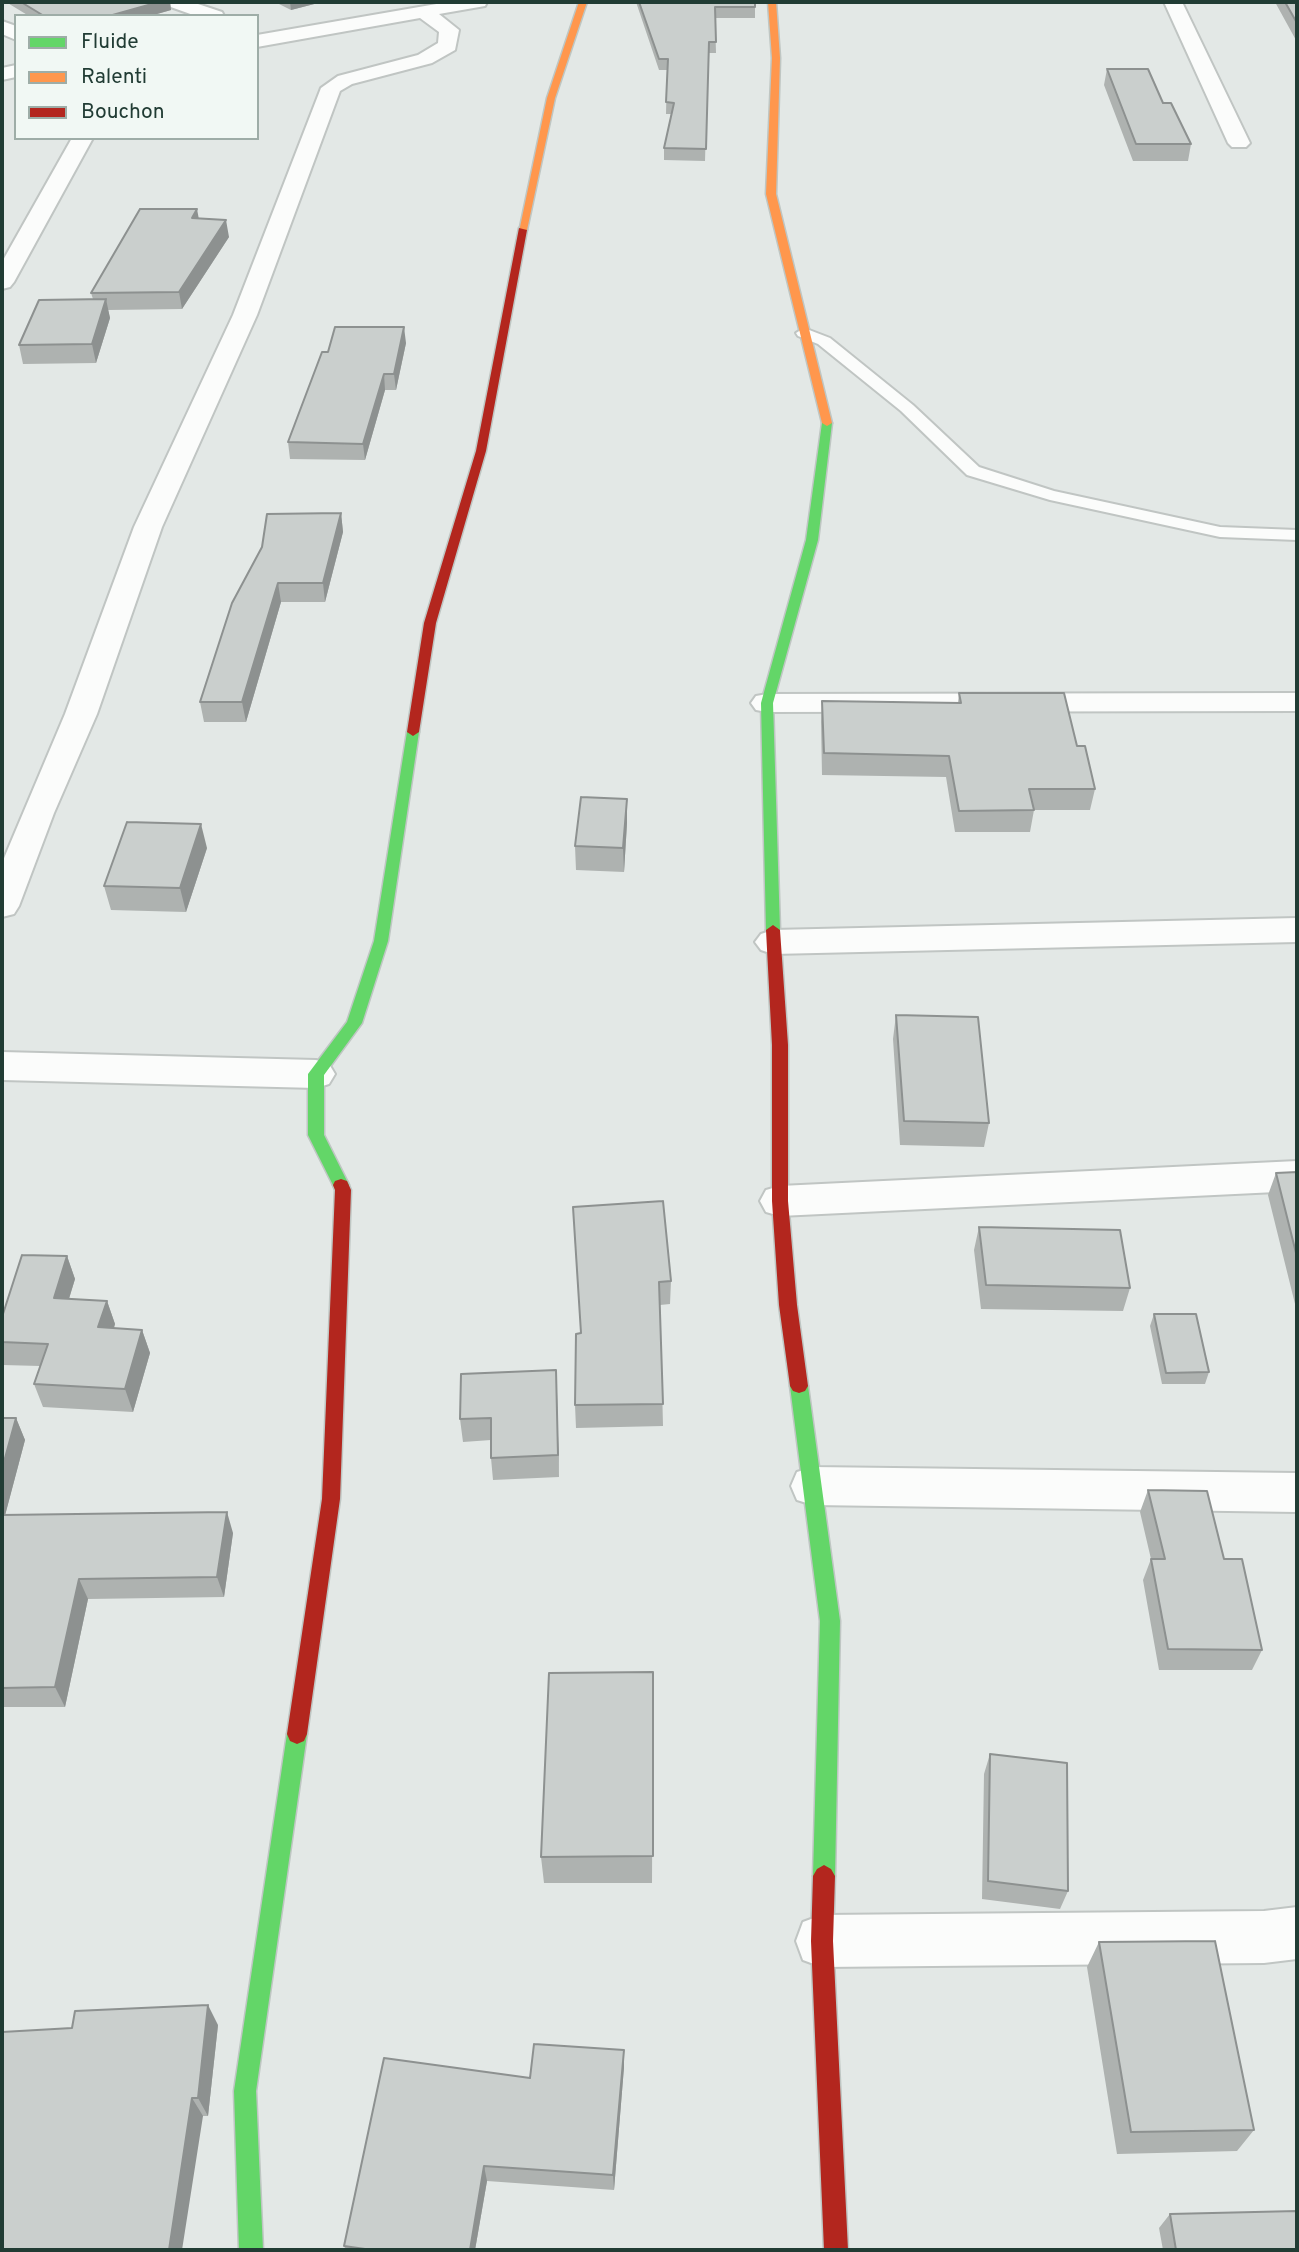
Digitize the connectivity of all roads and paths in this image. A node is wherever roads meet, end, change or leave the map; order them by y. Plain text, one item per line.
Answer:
1 (175, 2) edge
2 (478, 2) edge
3 (583, 2) edge
4 (772, 2) edge
5 (1173, 2) edge
6 (353, 8) dead end
7 (425, 13) junction
8 (209, 14) edge
9 (371, 21) junction
10 (259, 30) edge
11 (282, 37) junction
12 (259, 41) edge
13 (82, 140) edge
14 (1239, 143) dead end
15 (2, 282) edge
16 (804, 333) junction
17 (1297, 535) edge
18 (1297, 702) edge
19 (767, 703) junction
20 (2, 906) edge
21 (1297, 930) edge
22 (773, 942) junction
23 (3, 1067) edge
24 (316, 1074) junction
25 (1297, 1176) edge
26 (780, 1201) junction
27 (813, 1486) junction
28 (1297, 1493) edge
29 (1297, 1933) edge
30 (822, 1941) junction
31 (251, 2250) edge
32 (836, 2250) edge

1 - 8 street
2 - 7 street
3 - 24 street
4 - 16 street
5 - 14 street
6 - 9 street
7 - 9 street
7 - 20 street
9 - 11 street
10 - 11 street
11 - 12 street
13 - 15 street
16 - 17 lane
16 - 19 street
18 - 19 street
19 - 22 street
21 - 22 street
22 - 26 street
23 - 24 street
24 - 31 street
25 - 26 street
26 - 27 street
27 - 28 street
27 - 30 street
29 - 30 street
30 - 32 street

